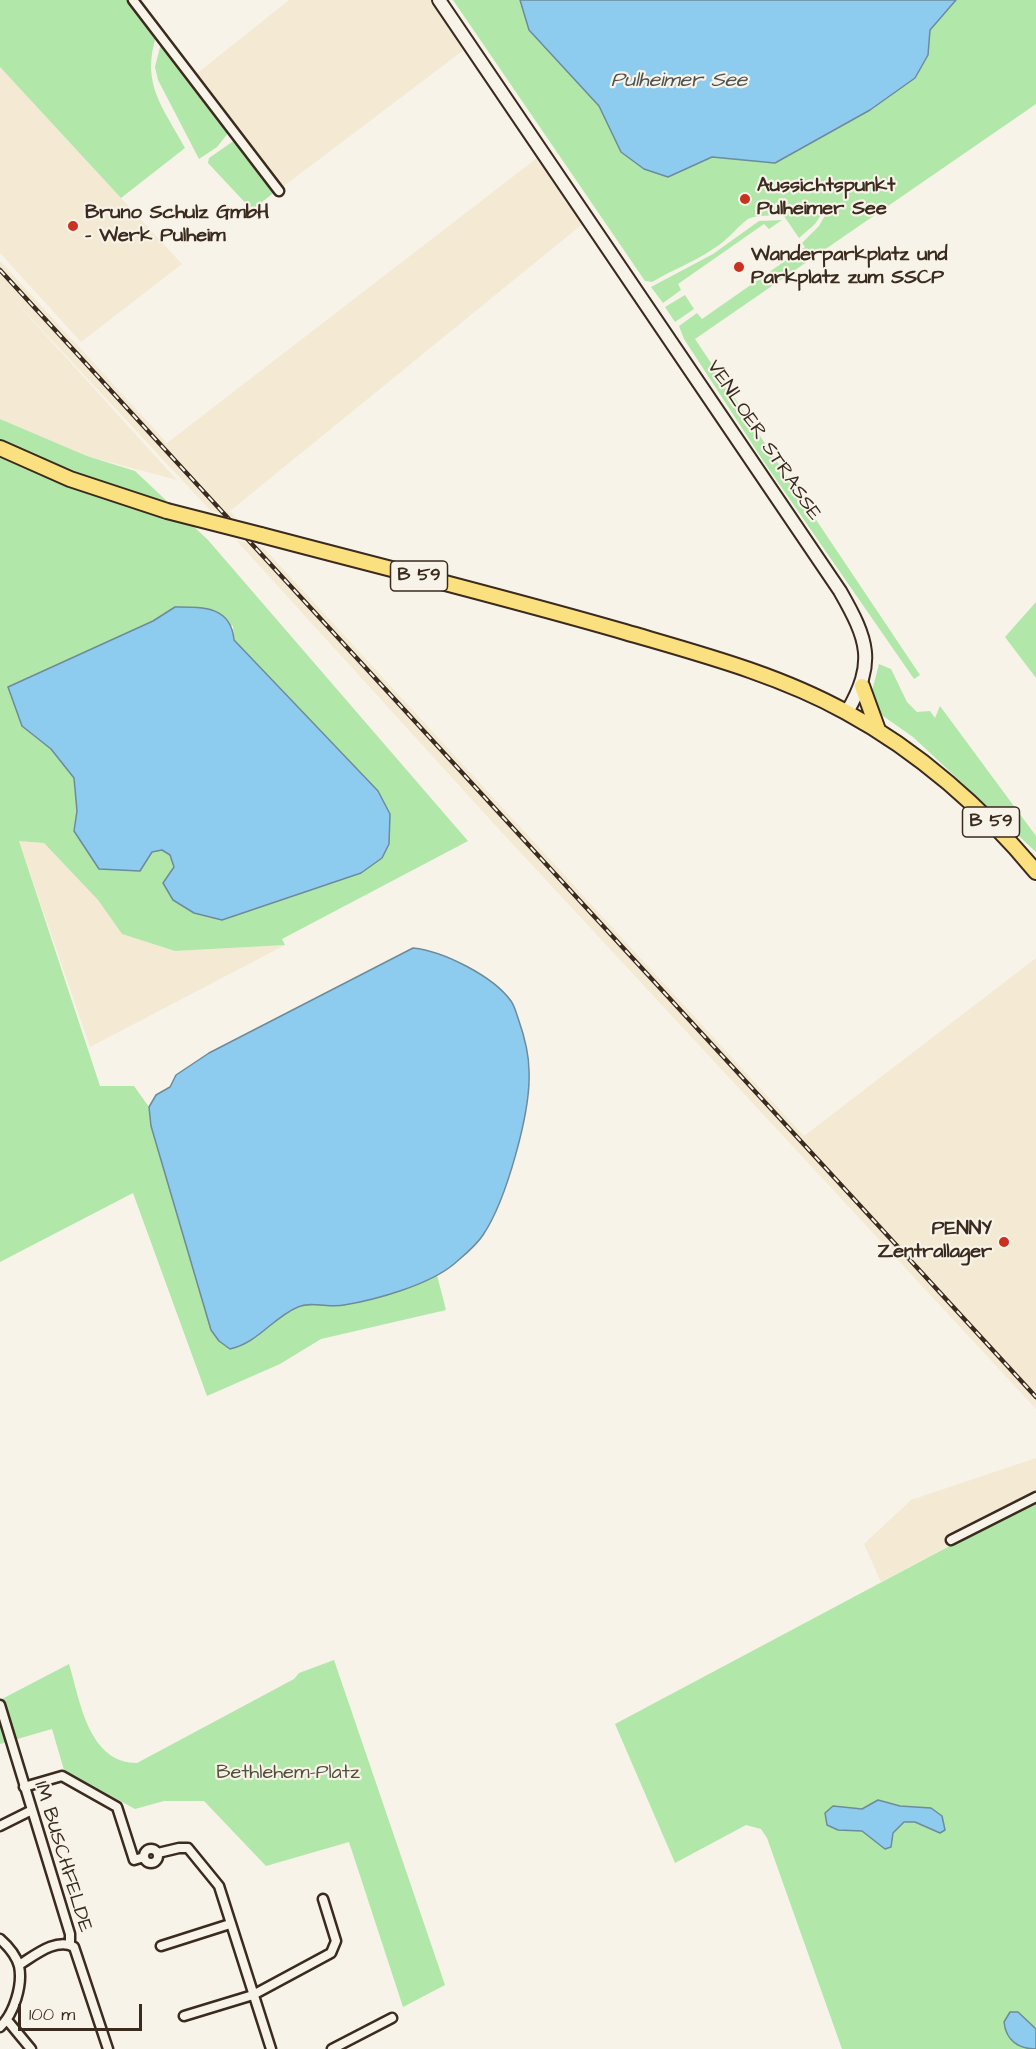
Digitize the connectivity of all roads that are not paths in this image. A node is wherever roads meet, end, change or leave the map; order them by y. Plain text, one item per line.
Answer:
1 (133, 0) edge
2 (439, 0) edge
3 (279, 191) dead end
4 (0, 448) edge
5 (862, 686) junction
6 (847, 712) junction
7 (878, 730) junction
8 (1036, 872) edge
9 (1036, 1497) edge
10 (951, 1540) dead end
11 (0, 1705) edge
12 (24, 1787) junction
13 (32, 1810) junction
14 (0, 1826) edge
15 (323, 1899) dead end
16 (230, 1924) junction
17 (0, 1939) edge
18 (70, 1945) junction
19 (161, 1946) dead end
20 (19, 1965) junction
21 (253, 1995) junction
22 (184, 2016) dead end
23 (392, 2018) dead end
24 (7, 2020) junction
25 (0, 2027) edge
26 (31, 2049) edge
27 (108, 2049) edge
28 (271, 2049) edge
29 (332, 2049) edge

1 - 3 street
2 - 5 main road, VENLOER STRASSE
4 - 6 main road, B 59, bridge
5 - 6 main road, VENLOER STRASSE
5 - 7 main road
6 - 7 main road, B 59
7 - 8 main road, B 59
9 - 10 street
11 - 12 street, IM BUSCHFELDE
12 - 13 street, IM BUSCHFELDE
12 - 16 street
13 - 14 street
13 - 18 street, IM BUSCHFELDE
15 - 21 street
16 - 19 street
16 - 21 street
17 - 20 street
18 - 20 street
18 - 27 street, IM BUSCHFELDE
20 - 24 street
21 - 22 street
21 - 28 street
23 - 29 street
24 - 25 street
24 - 26 street

